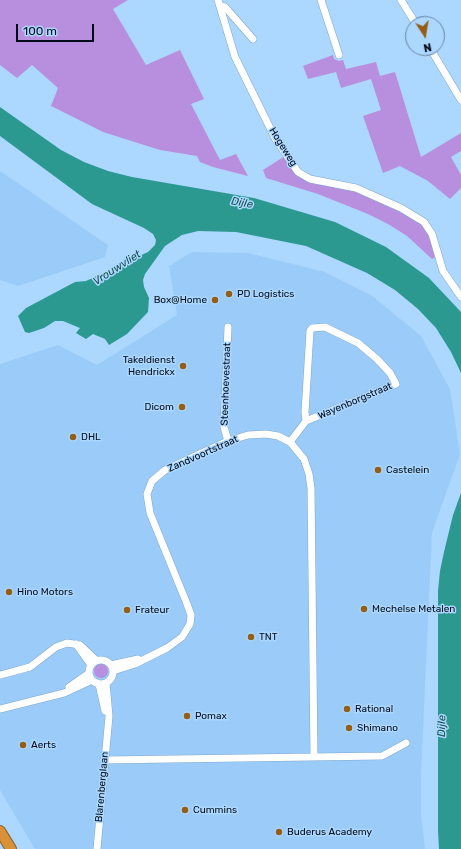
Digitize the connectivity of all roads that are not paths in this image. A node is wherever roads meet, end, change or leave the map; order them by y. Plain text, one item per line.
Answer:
1 (321, 0) edge
2 (401, 0) edge
3 (220, 3) edge
4 (411, 16) edge
5 (253, 39) dead end
6 (339, 55) dead end
7 (435, 56) edge
8 (461, 100) edge
9 (461, 297) edge
10 (228, 327) dead end
11 (306, 421) junction
12 (228, 441) junction
13 (290, 442) junction
14 (93, 663) junction
15 (112, 668) junction
16 (0, 675) edge
17 (90, 676) junction
18 (102, 683) junction
19 (0, 709) edge
20 (406, 743) dead end
21 (314, 758) junction
22 (104, 760) junction
23 (0, 831) edge
24 (11, 849) edge
25 (97, 849) edge

1 - 6 street
2 - 4 street
3 - 5 street, Hogeweg
3 - 9 street, Hogeweg
7 - 8 street
10 - 12 street, Steenhoevestraat
11 - 11 street, Wayenborgstraat
11 - 13 street, Wayenborgstraat
12 - 13 street, Zandvoortstraat
12 - 15 street, Zandvoortstraat
13 - 21 street, Zandvoortstraat
14 - 15 street
14 - 16 street
14 - 17 street
15 - 18 street
17 - 18 street
17 - 19 street
18 - 22 street, Blarenberglaan
20 - 21 street
21 - 22 street
22 - 25 street, Blarenberglaan
23 - 24 highway

